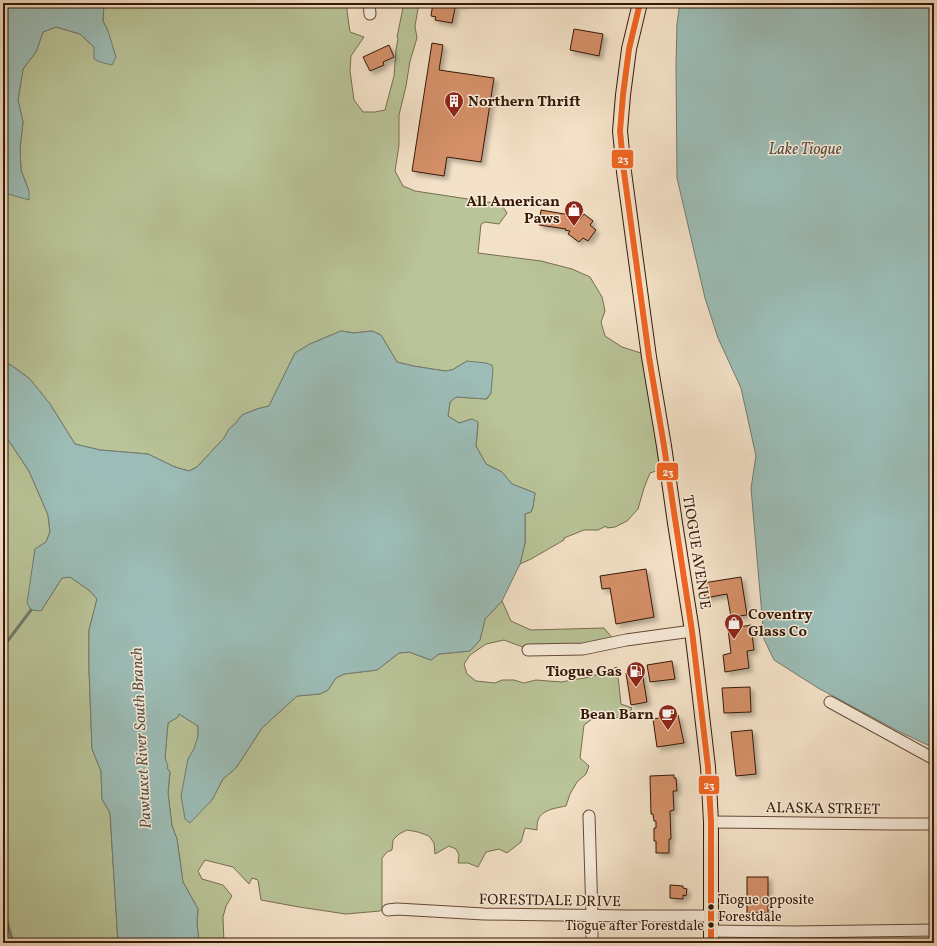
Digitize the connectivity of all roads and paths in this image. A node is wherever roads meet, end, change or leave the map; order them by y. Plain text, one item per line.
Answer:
1 (640, 3) edge
2 (692, 631) junction
3 (528, 650) dead end
4 (830, 702) dead end
5 (934, 759) edge
6 (589, 816) dead end
7 (711, 822) junction
8 (934, 824) edge
9 (388, 910) dead end
10 (592, 915) junction
11 (711, 916) junction
12 (934, 930) edge
13 (711, 937) edge
14 (592, 943) edge

1 - 2 main road, TIOGUE AVENUE
2 - 3 street
2 - 7 main road, TIOGUE AVENUE
4 - 5 street
6 - 10 street
7 - 8 street, ALASKA STREET
7 - 11 main road, TIOGUE AVENUE
9 - 10 street, FORESTDALE DRIVE
10 - 11 street, FORESTDALE DRIVE
10 - 14 street
11 - 13 main road, TIOGUE AVENUE
12 - 13 street

